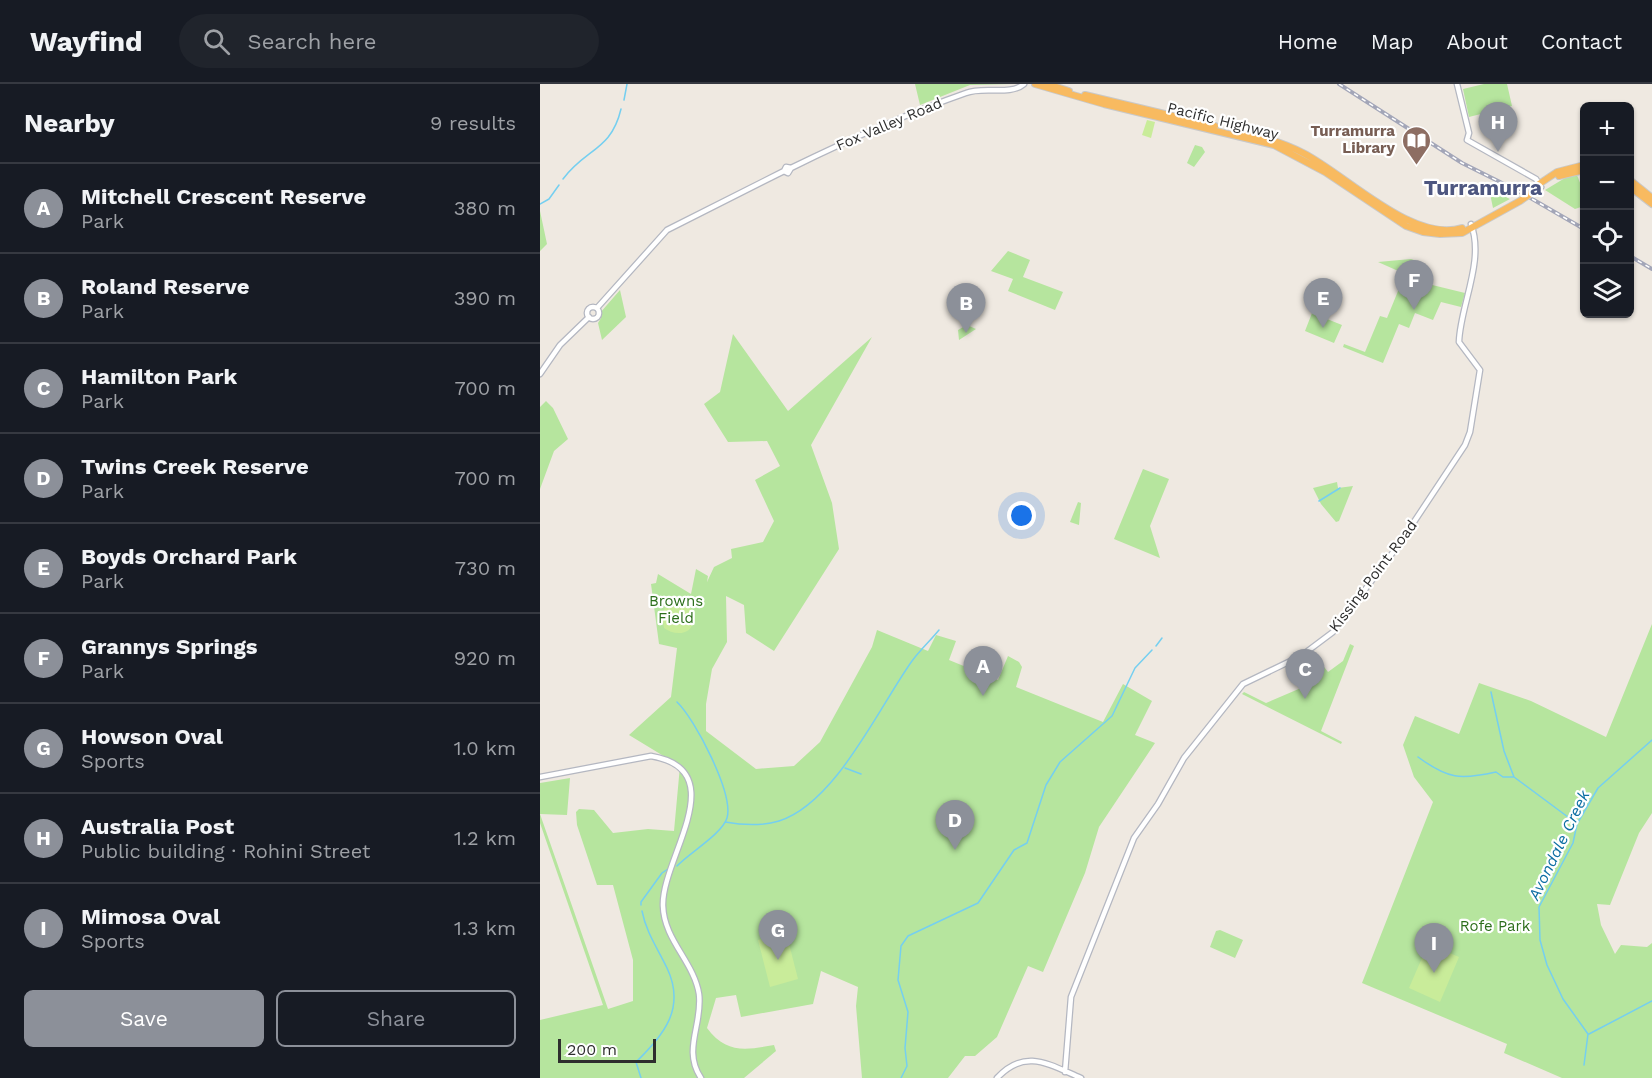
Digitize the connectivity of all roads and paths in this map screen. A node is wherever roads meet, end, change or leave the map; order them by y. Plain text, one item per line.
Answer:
1 (1024, 84) edge
2 (1035, 84) edge
3 (1047, 84) edge
4 (1457, 84) edge
5 (1580, 166) edge
6 (1580, 171) edge
7 (1634, 184) edge
8 (1538, 187) junction
9 (1634, 190) edge
10 (1652, 198) edge
11 (1652, 204) edge
12 (1472, 226) junction
13 (540, 374) edge
14 (540, 777) edge
15 (1065, 1072) junction
16 (701, 1078) edge
17 (997, 1078) edge
18 (1081, 1078) edge

1 - 13 main road, Fox Valley Road
2 - 12 highway, Pacific Highway
3 - 12 highway, Pacific Highway
4 - 8 main road
5 - 8 highway, Pacific Highway
6 - 8 highway, Pacific Highway
7 - 10 highway
8 - 12 highway, Pacific Highway, bridge
9 - 11 highway
12 - 15 main road, Kissing Point Road
14 - 16 main road
15 - 17 main road
15 - 18 main road

